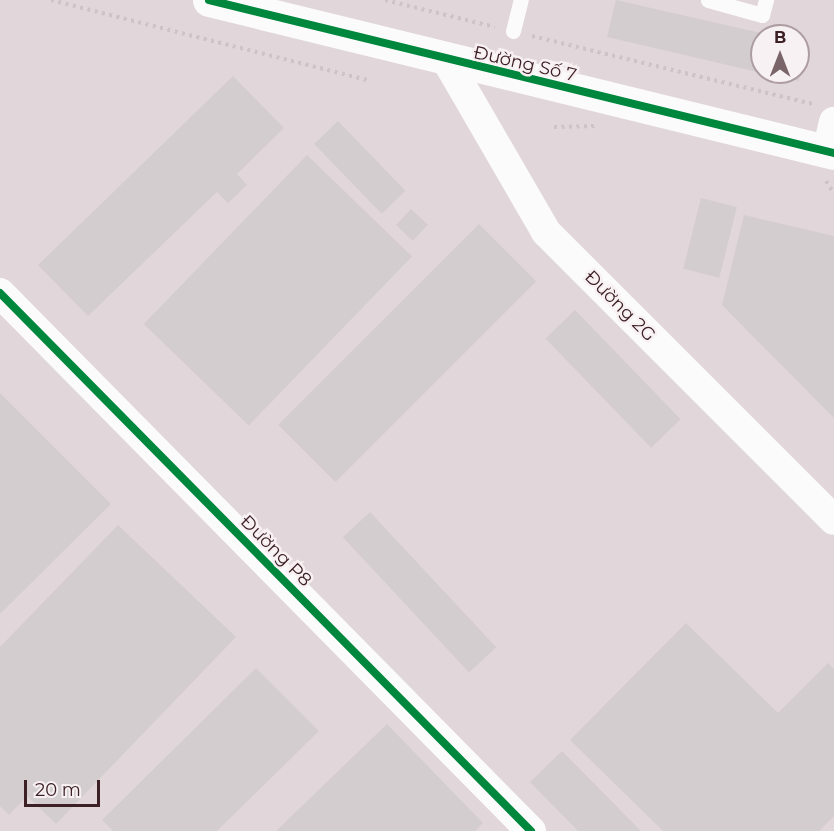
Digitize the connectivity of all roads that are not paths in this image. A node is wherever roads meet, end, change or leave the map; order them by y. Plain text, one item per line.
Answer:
1 (209, 0) edge
2 (521, 0) edge
3 (708, 0) edge
4 (766, 0) edge
5 (513, 31) road end
6 (447, 61) junction
7 (829, 133) edge
8 (0, 293) edge
9 (834, 520) edge
10 (531, 831) edge

1 - 6 street, Đường Số 7
2 - 5 lane
3 - 4 lane
6 - 7 street, Đường Số 7
6 - 9 street, Đường 2G
8 - 10 street, Đường P8

